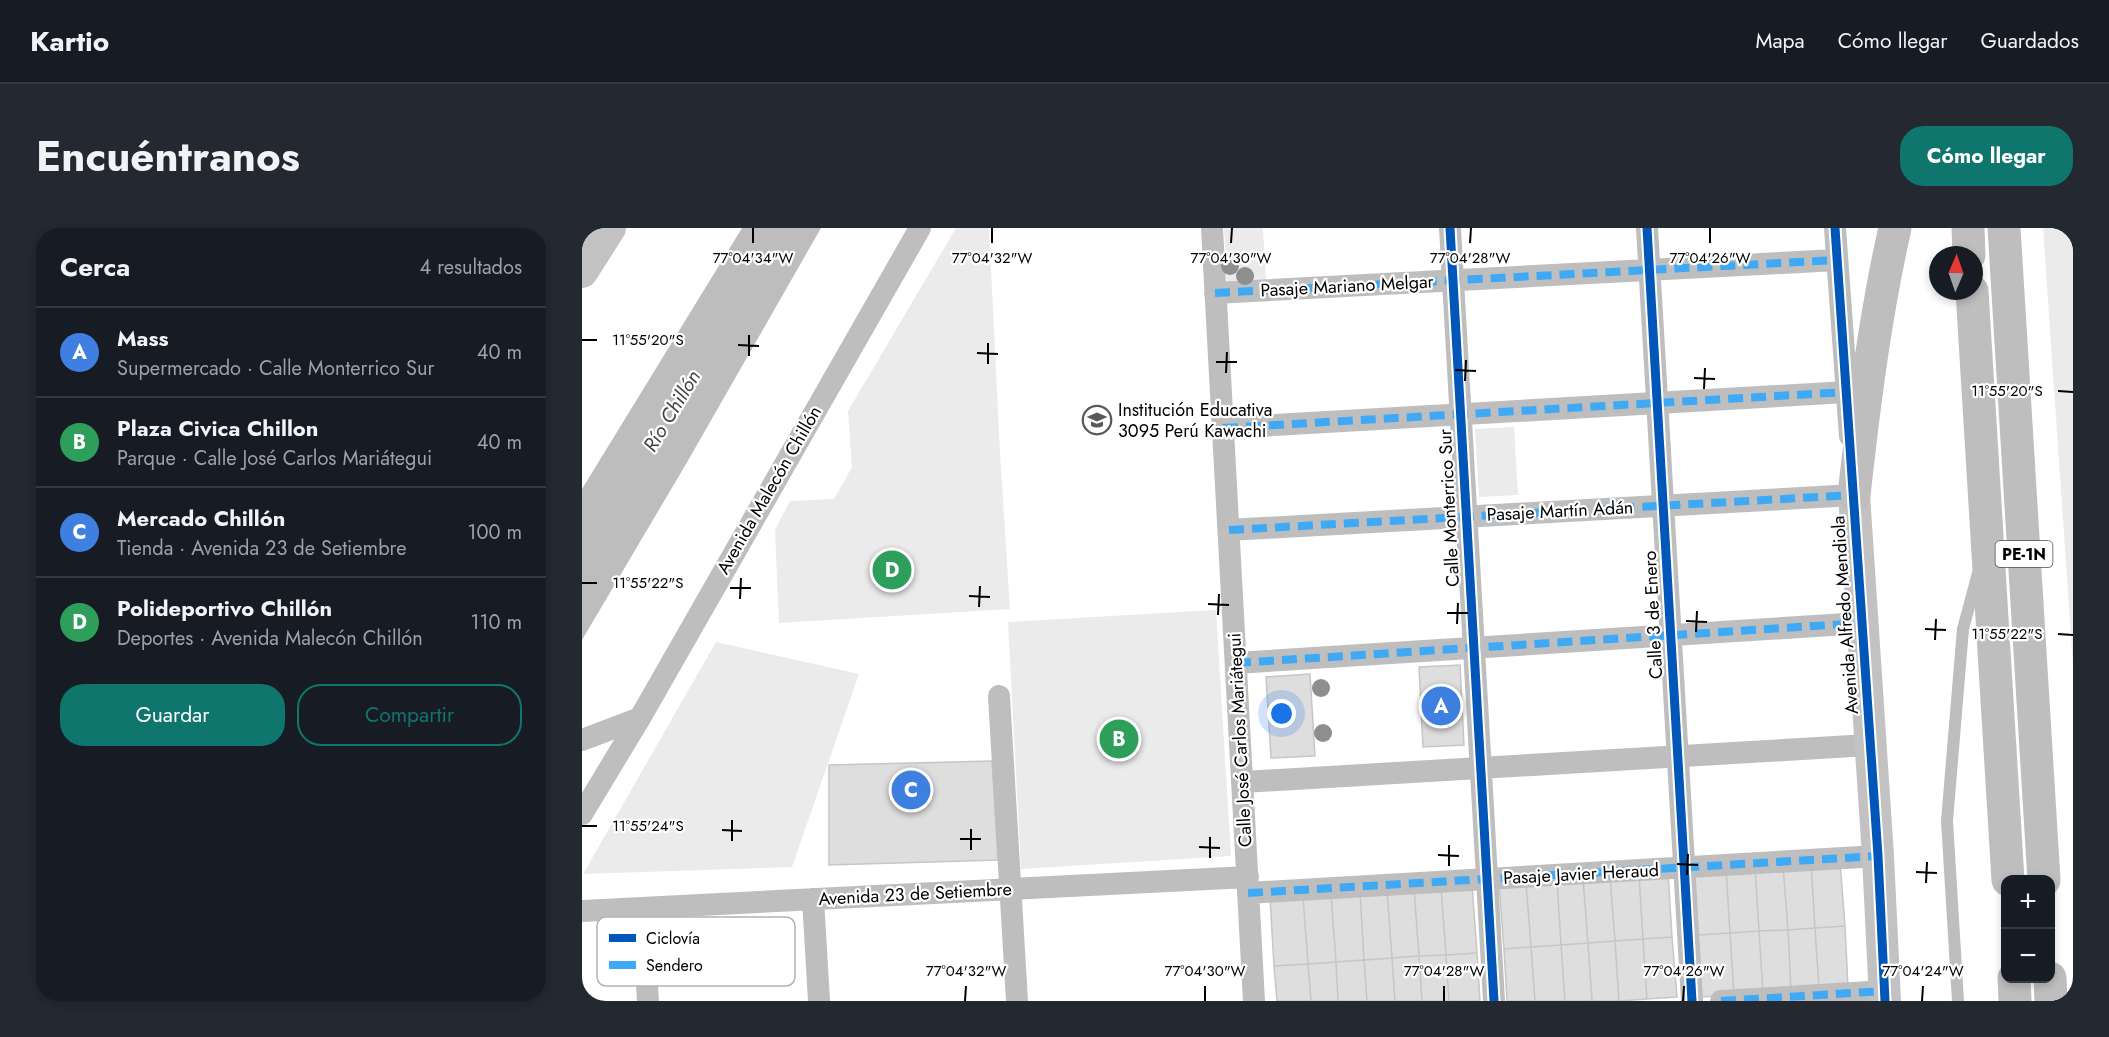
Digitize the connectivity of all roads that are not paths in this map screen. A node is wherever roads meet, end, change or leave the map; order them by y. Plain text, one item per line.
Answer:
1 (610, 228) edge
2 (920, 228) edge
3 (1212, 228) edge
4 (1450, 228) edge
5 (1647, 228) edge
6 (1835, 228) edge
7 (1895, 228) edge
8 (1968, 228) edge
9 (2004, 228) edge
10 (1969, 246) edge
11 (1837, 260) junction
12 (1649, 270) junction
13 (582, 272) edge
14 (1453, 281) junction
15 (1215, 293) junction
16 (1973, 300) edge
17 (1847, 392) junction
18 (1657, 403) junction
19 (1460, 414) junction
20 (1223, 428) junction
21 (1854, 495) junction
22 (1663, 505) junction
23 (1466, 517) junction
24 (1229, 530) junction
25 (1987, 537) junction
26 (1862, 623) junction
27 (1670, 636) junction
28 (1474, 648) junction
29 (1236, 663) junction
30 (999, 696) dead end
31 (639, 718) junction
32 (582, 740) edge
33 (1869, 745) junction
34 (1677, 756) junction
35 (1480, 768) junction
36 (1243, 782) junction
37 (582, 814) edge
38 (1878, 856) junction
39 (1684, 867) junction
40 (2008, 875) edge
41 (2044, 875) edge
42 (1486, 879) junction
43 (1248, 885) junction
44 (1010, 889) junction
45 (813, 899) junction
46 (642, 908) junction
47 (582, 911) edge
48 (643, 917) edge
49 (2014, 983) edge
50 (2050, 983) edge
51 (647, 986) edge
52 (1885, 996) edge
53 (648, 1001) edge
54 (819, 1001) edge
55 (1017, 1001) edge
56 (1254, 1001) edge
57 (1494, 1001) edge
58 (1692, 1001) edge
59 (1721, 1001) edge
60 (1958, 1001) edge
61 (2015, 1001) edge
62 (2051, 1001) edge

1 - 13 street
2 - 31 street, Avenida Malecón Chillón
3 - 15 street, Calle José Carlos Mariátegui
4 - 14 street, Calle Monterrico Sur
5 - 12 street, Calle 3 de Enero
6 - 11 street, Avenida Alfredo Mendiola
7 - 21 highway
8 - 10 highway
9 - 41 highway, PE-1N
11 - 12 street, Pasaje Mariano Melgar
11 - 17 street, Avenida Alfredo Mendiola
12 - 14 street, Pasaje Mariano Melgar
12 - 18 street, Calle 3 de Enero
14 - 15 street, Pasaje Mariano Melgar
14 - 19 street, Calle Monterrico Sur
15 - 20 street, Calle José Carlos Mariátegui
16 - 25 highway, PE-1N
17 - 18 street
17 - 21 street, Avenida Alfredo Mendiola
18 - 19 street
18 - 22 street, Calle 3 de Enero
19 - 20 street
19 - 23 street, Calle Monterrico Sur
20 - 24 street, Calle José Carlos Mariátegui
21 - 22 street, Pasaje Martín Adán
21 - 26 street, Avenida Alfredo Mendiola
22 - 23 street, Pasaje Martín Adán
22 - 27 street, Calle 3 de Enero
23 - 24 street, Pasaje Martín Adán
23 - 28 street, Calle Monterrico Sur
24 - 29 street, Calle José Carlos Mariátegui
25 - 40 highway, PE-1N
25 - 60 lane
26 - 27 street
26 - 33 street, Avenida Alfredo Mendiola
27 - 28 street
27 - 34 street, Calle 3 de Enero
28 - 29 street
28 - 35 street, Calle Monterrico Sur
29 - 36 street, Calle José Carlos Mariátegui
30 - 44 street
31 - 32 street
31 - 37 street, Avenida Malecón Chillón
33 - 34 street
33 - 38 street, Avenida Alfredo Mendiola
34 - 35 street
34 - 39 street, Calle 3 de Enero
35 - 36 street
35 - 42 street, Calle Monterrico Sur
36 - 43 street, Calle José Carlos Mariátegui
38 - 39 street, Pasaje Javier Heraud
38 - 52 street, Avenida Alfredo Mendiola
39 - 42 street, Pasaje Javier Heraud
39 - 58 street, Calle 3 de Enero
42 - 43 street, Pasaje Javier Heraud
42 - 57 street, Calle Monterrico Sur
43 - 44 street, Avenida 23 de Setiembre
43 - 56 street, Calle José Carlos Mariátegui
44 - 45 street, Avenida 23 de Setiembre
44 - 55 street
45 - 46 street, Avenida 23 de Setiembre
45 - 54 street
46 - 47 street, Avenida 23 de Setiembre
46 - 48 street
49 - 61 highway
50 - 62 highway
51 - 53 street
52 - 59 street

